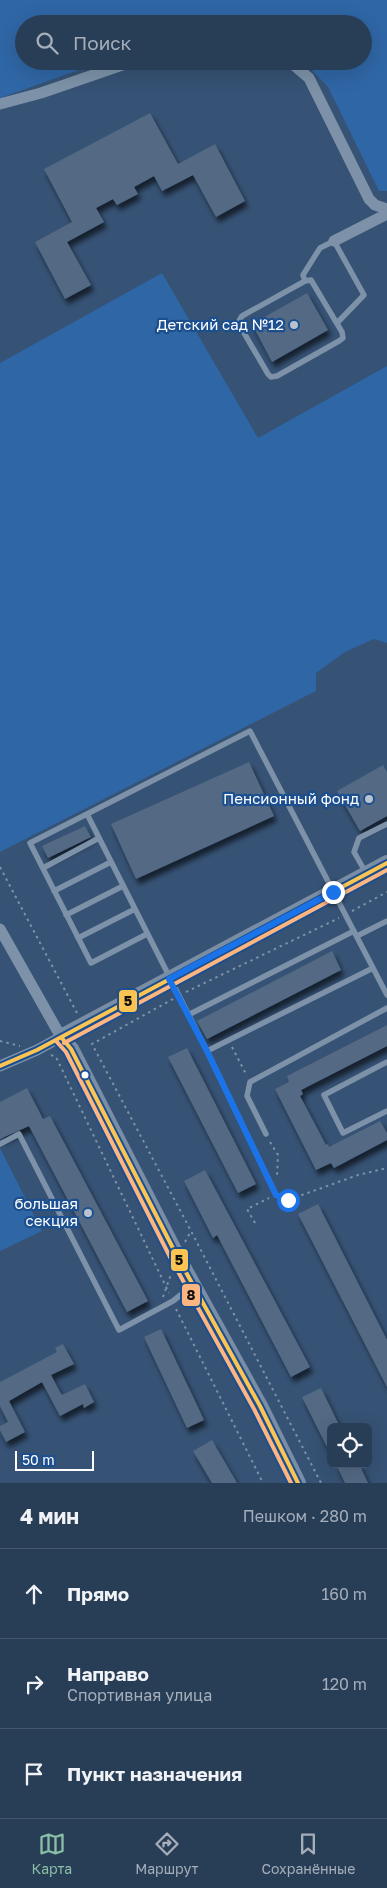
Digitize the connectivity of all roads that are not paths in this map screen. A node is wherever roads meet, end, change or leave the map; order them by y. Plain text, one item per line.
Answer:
1 (108, 70) edge
2 (300, 70) edge
3 (0, 104) edge
4 (387, 208) edge
5 (387, 214) edge
6 (334, 240) junction
7 (305, 281) junction
8 (337, 323) junction
9 (87, 814) junction
10 (387, 824) edge
11 (99, 838) junction
12 (111, 862) junction
13 (387, 862) edge
14 (43, 868) junction
15 (367, 874) junction
16 (123, 886) junction
17 (54, 891) junction
18 (333, 892) junction
19 (134, 909) junction
20 (66, 914) junction
21 (387, 921) edge
22 (0, 929) edge
23 (147, 934) junction
24 (355, 934) junction
25 (78, 938) junction
26 (373, 968) junction
27 (169, 979) junction
28 (384, 984) edge
29 (387, 995) edge
30 (387, 1008) edge
31 (188, 1015) junction
32 (61, 1037) junction
33 (207, 1051) junction
34 (387, 1062) edge
35 (0, 1066) edge
36 (387, 1111) edge
37 (266, 1134) road end
38 (0, 1144) edge
39 (276, 1195) road end
40 (193, 1285) junction
41 (298, 1483) edge

1 - 3 street
2 - 4 street
5 - 6 street
6 - 7 lane
6 - 8 lane
7 - 8 lane
7 - 8 lane
9 - 11 lane
9 - 14 lane
9 - 18 lane
10 - 15 lane
11 - 12 lane
11 - 14 lane
12 - 16 lane
12 - 17 lane
13 - 15 street
14 - 17 lane
15 - 18 street
16 - 19 lane
16 - 20 lane
17 - 20 lane
18 - 24 lane
18 - 27 street
19 - 23 lane
19 - 25 lane
20 - 25 lane
21 - 24 lane
22 - 32 street
23 - 25 lane
23 - 27 lane
24 - 26 lane
24 - 31 lane
26 - 28 lane
26 - 33 lane
27 - 31 lane
27 - 32 street
28 - 29 lane
30 - 37 lane
31 - 33 lane
32 - 35 street
32 - 40 street
33 - 39 lane
34 - 36 lane
38 - 40 lane
40 - 41 street

